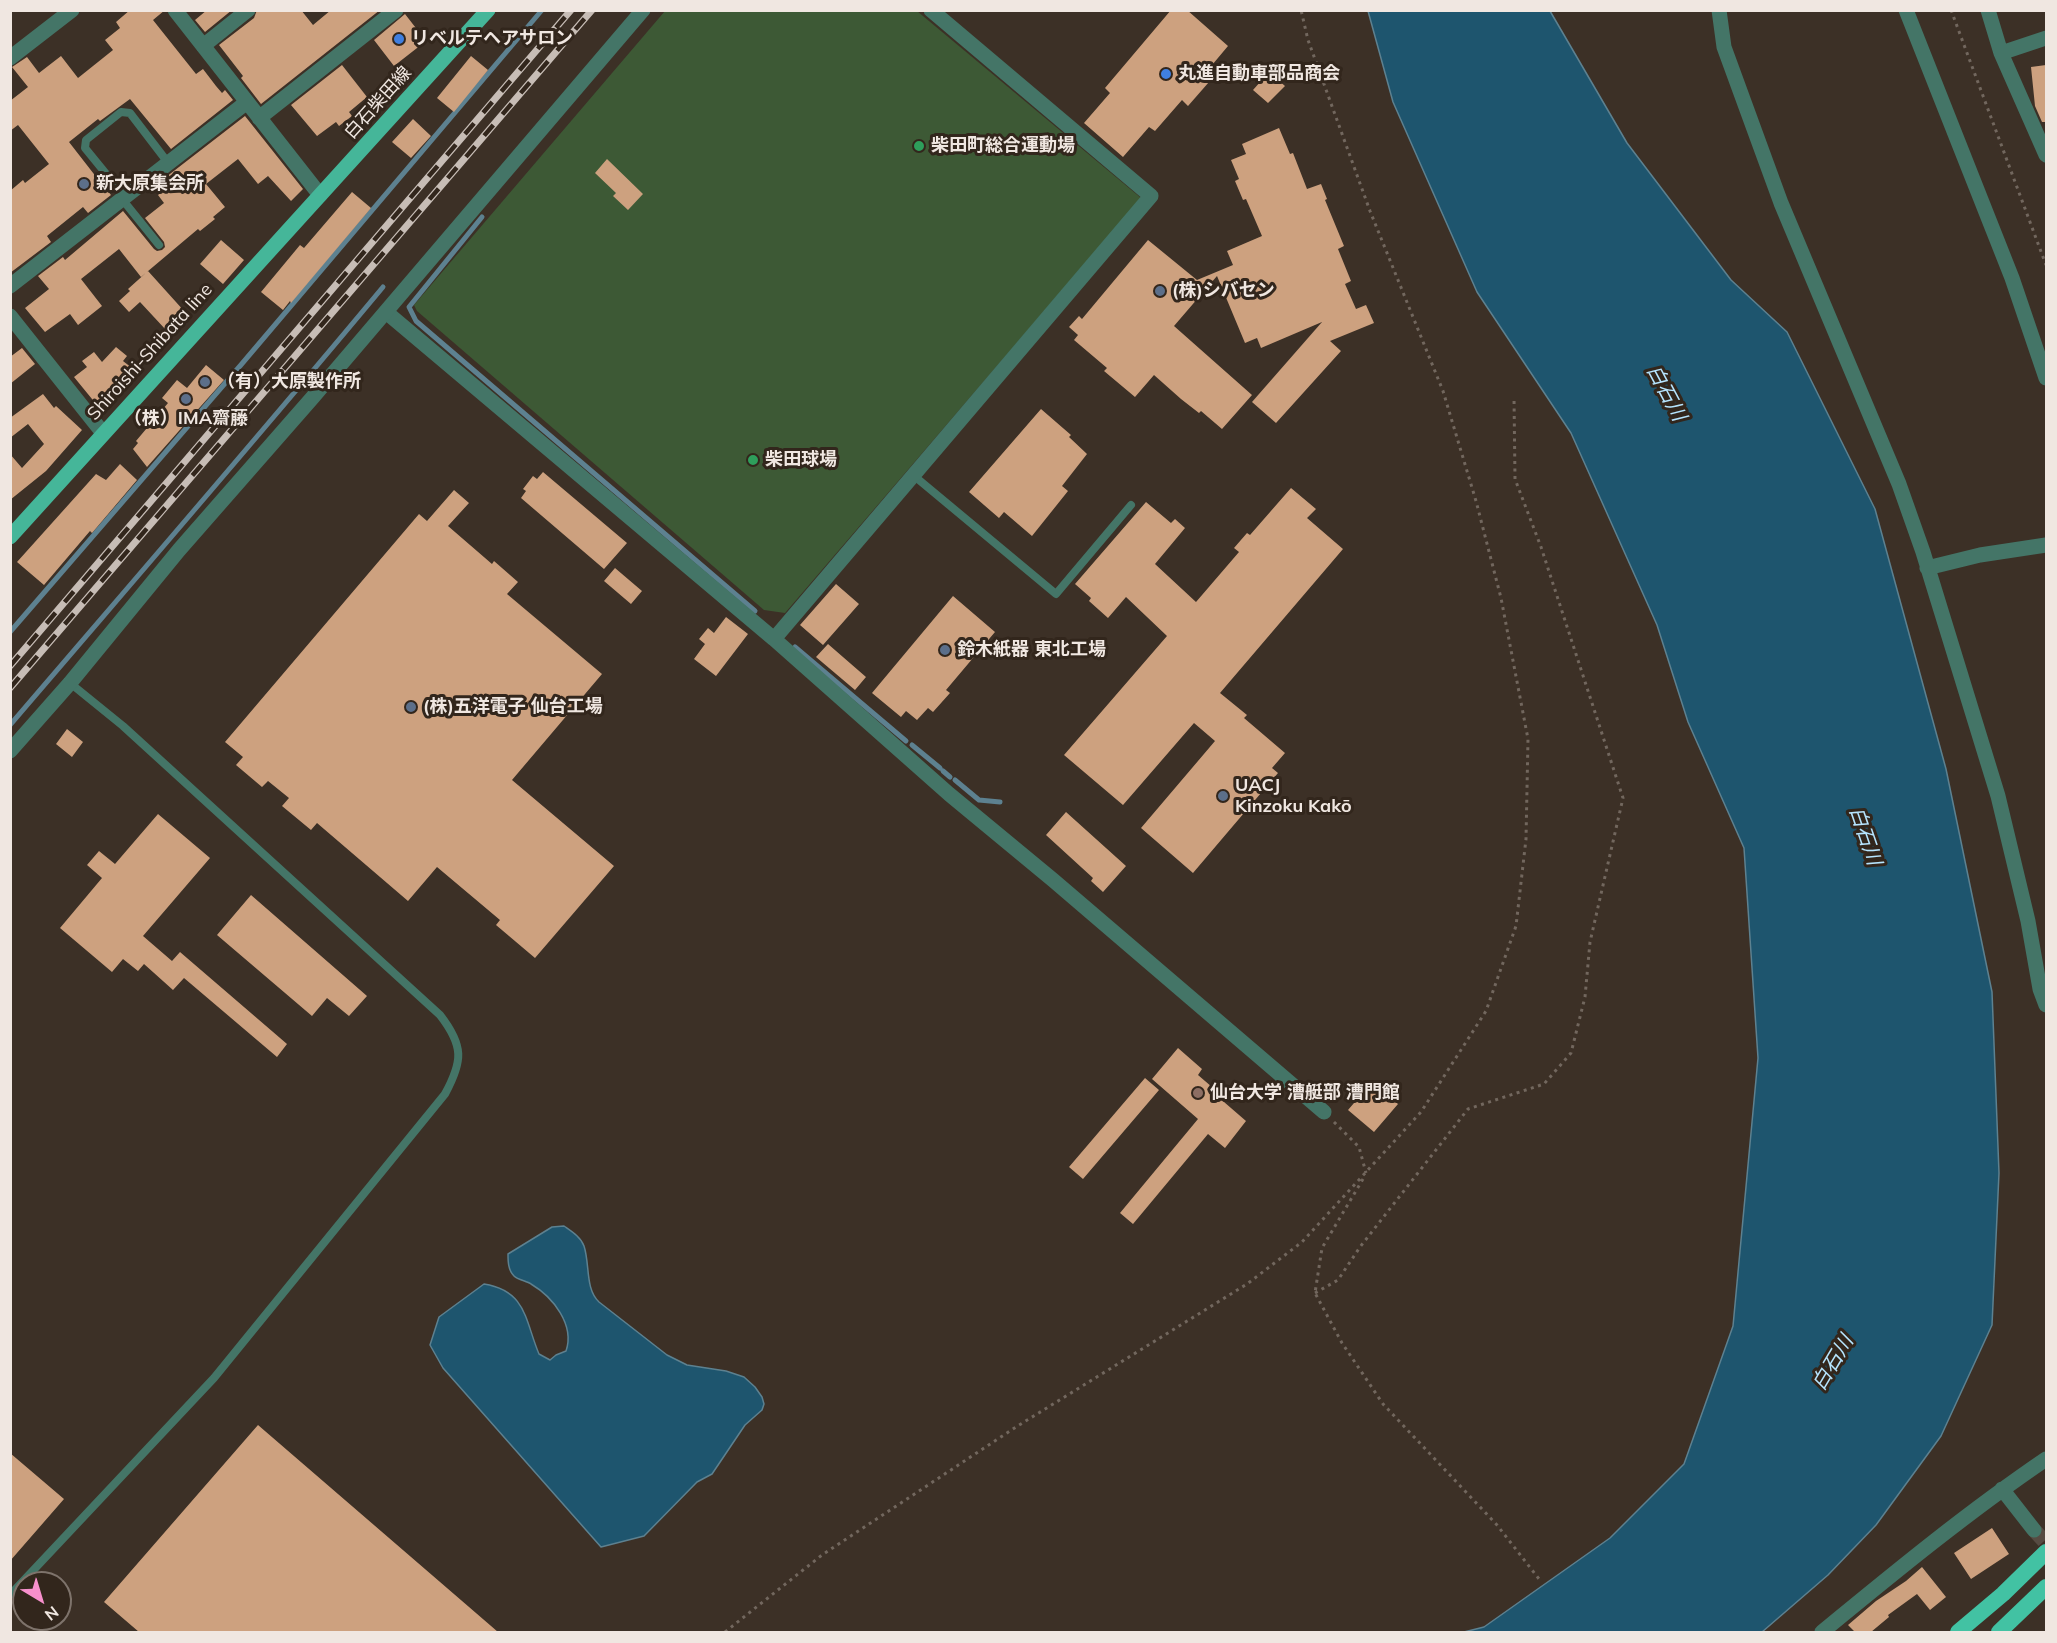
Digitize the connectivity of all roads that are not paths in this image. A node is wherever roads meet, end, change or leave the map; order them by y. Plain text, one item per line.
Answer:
1 (72, 10) edge
2 (175, 10) edge
3 (248, 10) edge
4 (396, 10) edge
5 (488, 10) edge
6 (643, 10) edge
7 (932, 10) edge
8 (1719, 10) edge
9 (1906, 10) edge
10 (1988, 10) edge
11 (2046, 38) edge
12 (203, 46) junction
13 (2001, 53) junction
14 (10, 58) edge
15 (247, 102) junction
16 (259, 118) junction
17 (2046, 155) edge
18 (169, 164) junction
19 (320, 195) junction
20 (123, 198) junction
21 (159, 245) dead end
22 (10, 286) edge
23 (386, 312) junction
24 (12, 322) edge
25 (2046, 378) edge
26 (103, 433) junction
27 (914, 475) junction
28 (1131, 505) dead end
29 (10, 537) edge
30 (2046, 545) edge
31 (1927, 568) junction
32 (774, 639) junction
33 (70, 683) junction
34 (10, 751) edge
35 (2046, 1005) edge
36 (1324, 1112) road end
37 (2046, 1459) edge
38 (2002, 1489) junction
39 (2034, 1530) tunnel mouth
40 (2046, 1552) edge
41 (2046, 1587) edge
42 (10, 1595) edge
43 (1822, 1632) edge
44 (1958, 1632) edge
45 (1999, 1632) edge

1 - 14 street
2 - 12 street
3 - 12 street
4 - 16 street
5 - 19 main road, 白石柴田線
6 - 23 street
7 - 27 street
8 - 31 street
9 - 25 street
10 - 13 street
11 - 13 street
12 - 15 street
13 - 17 street
15 - 16 street
15 - 18 street
16 - 19 street
18 - 20 street
18 - 20 lane
19 - 26 main road, Shiroishi-Shibata line
20 - 21 lane
20 - 22 street
23 - 32 street
23 - 33 street
24 - 26 street
26 - 29 main road, Shiroishi-Shibata line
27 - 28 lane
27 - 32 street
30 - 31 street
31 - 35 street
32 - 36 street
33 - 34 street
33 - 42 lane
37 - 38 street
38 - 39 street
38 - 43 street
40 - 44 highway
41 - 45 highway

